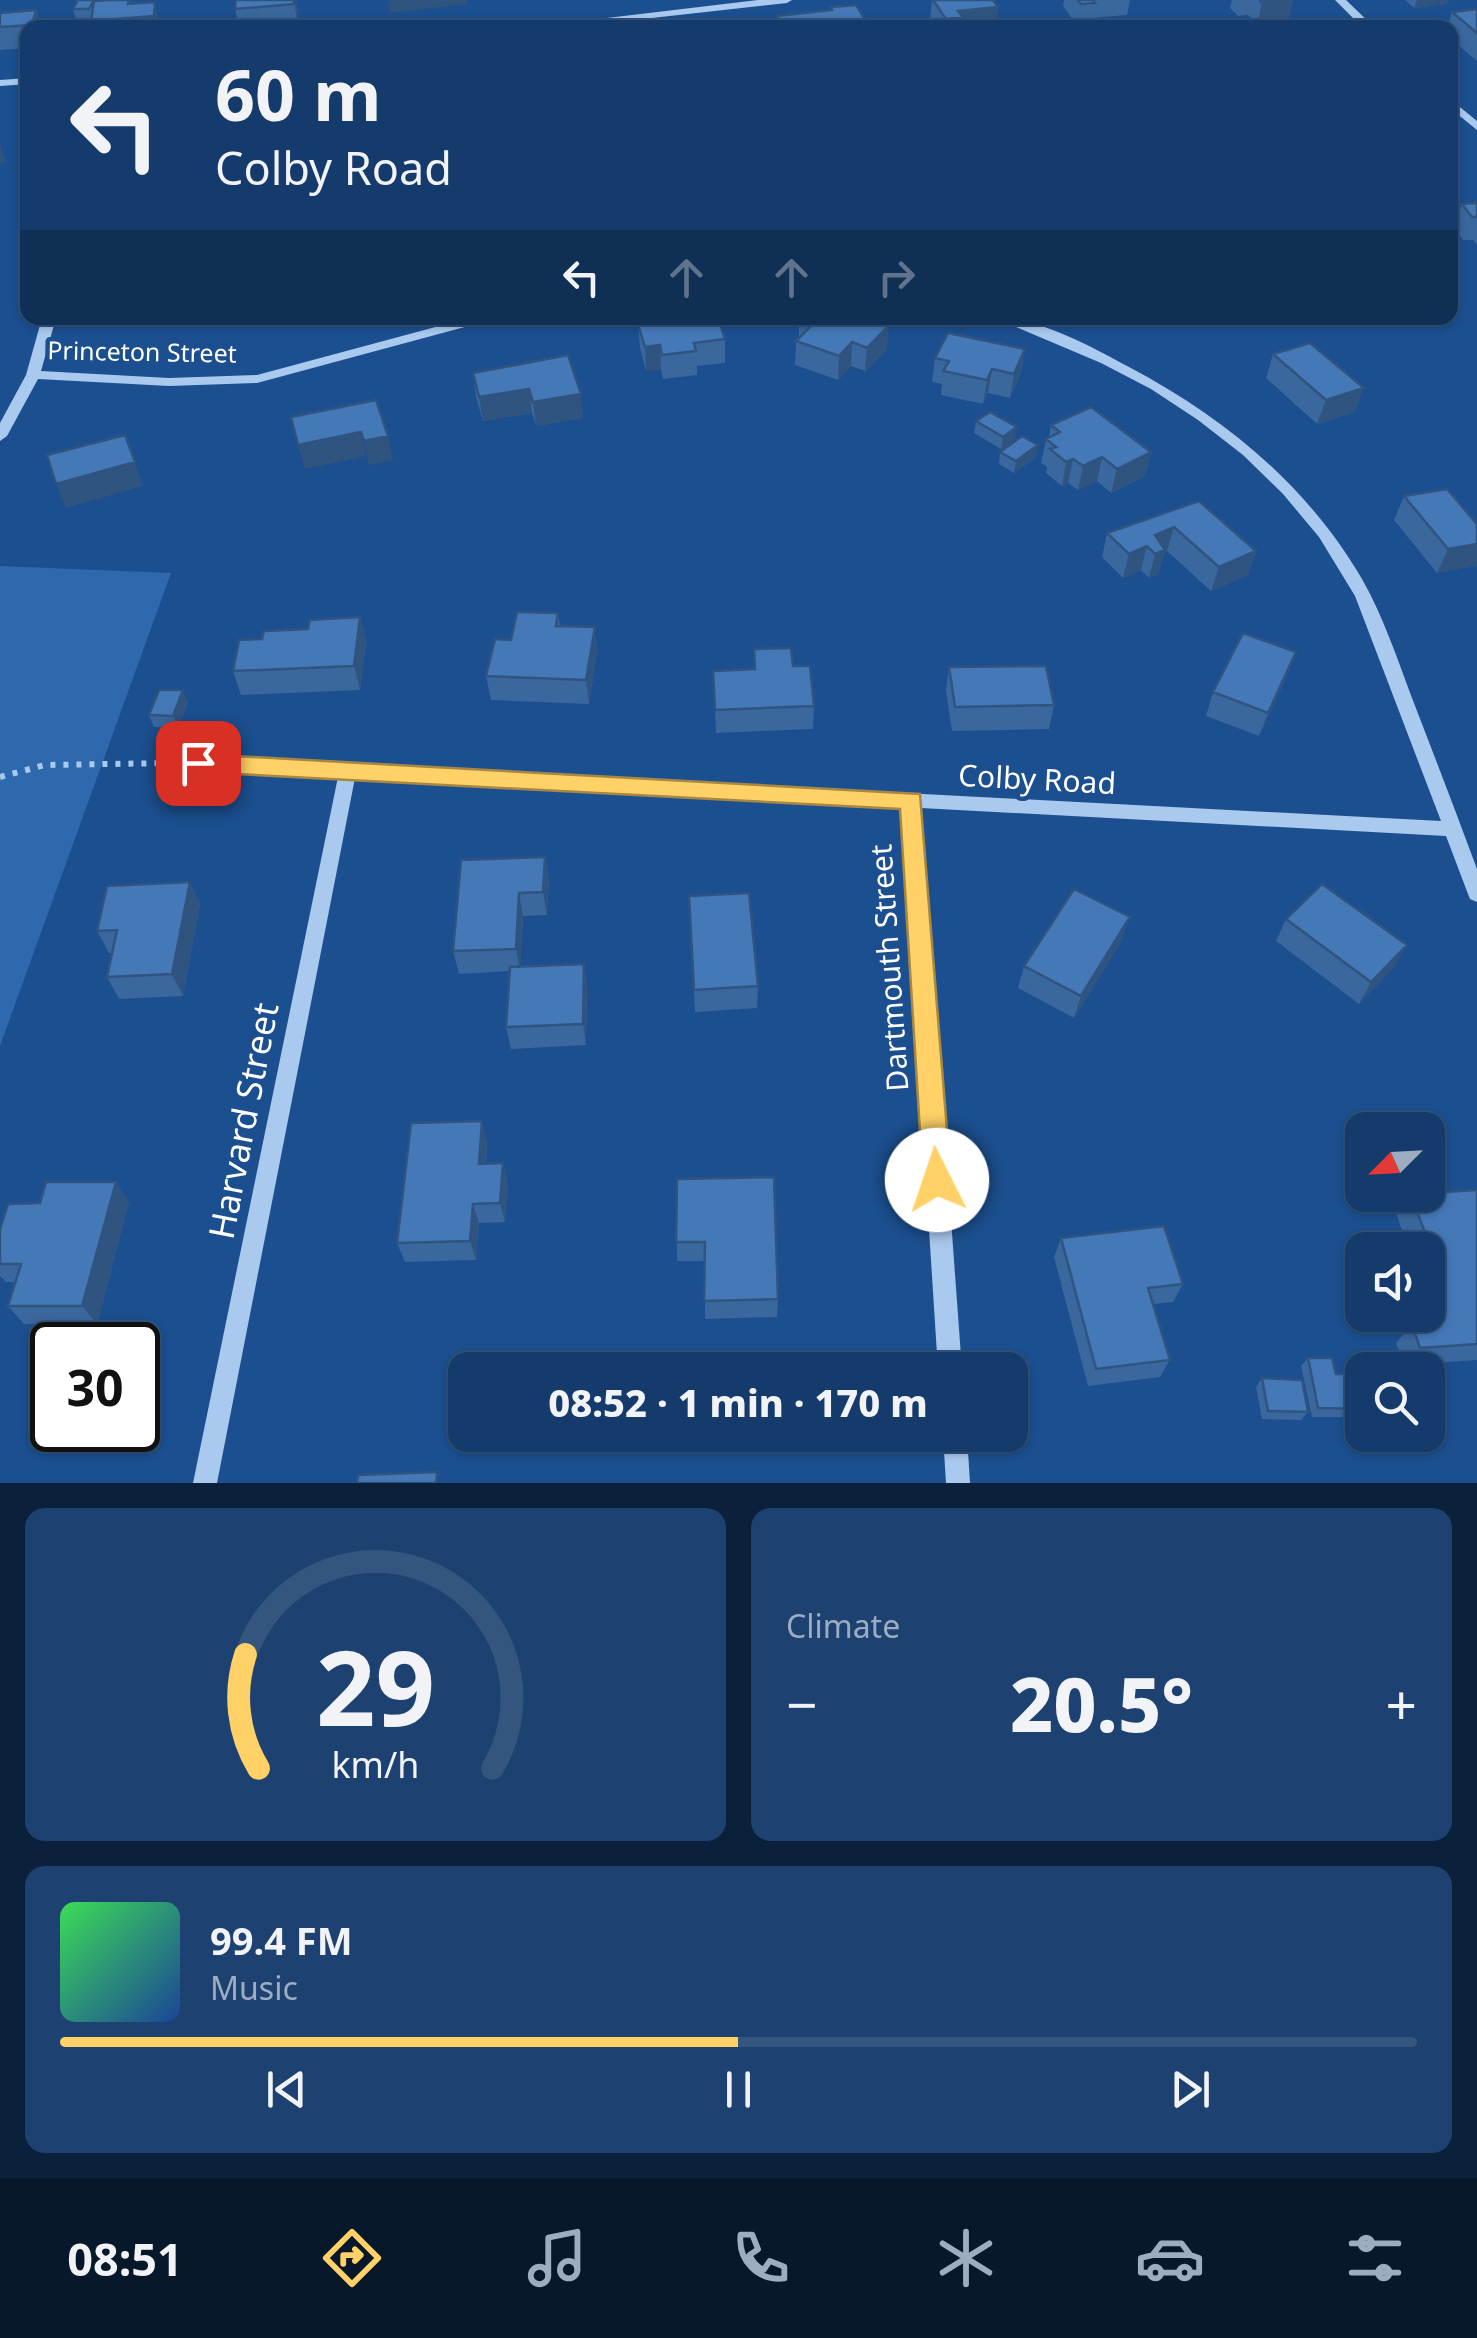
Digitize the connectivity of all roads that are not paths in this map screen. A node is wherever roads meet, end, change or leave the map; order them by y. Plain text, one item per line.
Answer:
1 (787, 0) edge
2 (1340, 0) edge
3 (602, 20) edge
4 (1361, 20) edge
5 (1458, 110) edge
6 (1477, 128) edge
7 (47, 325) edge
8 (456, 325) edge
9 (1020, 325) edge
10 (33, 374) junction
11 (0, 436) edge
12 (198, 763) road end
13 (348, 771) junction
14 (911, 800) junction
15 (1453, 829) junction
16 (1477, 894) edge
17 (949, 1352) edge
18 (956, 1452) edge
19 (205, 1483) edge
20 (958, 1483) edge

1 - 3 street
2 - 4 street
5 - 6 street
7 - 10 street
8 - 10 street, Princeton Street
9 - 15 street
10 - 11 street
12 - 13 street, Colby Road
13 - 14 street, Colby Road
13 - 19 street, Harvard Street
14 - 15 street, Colby Road
14 - 17 street, Dartmouth Street
15 - 16 street
18 - 20 street

